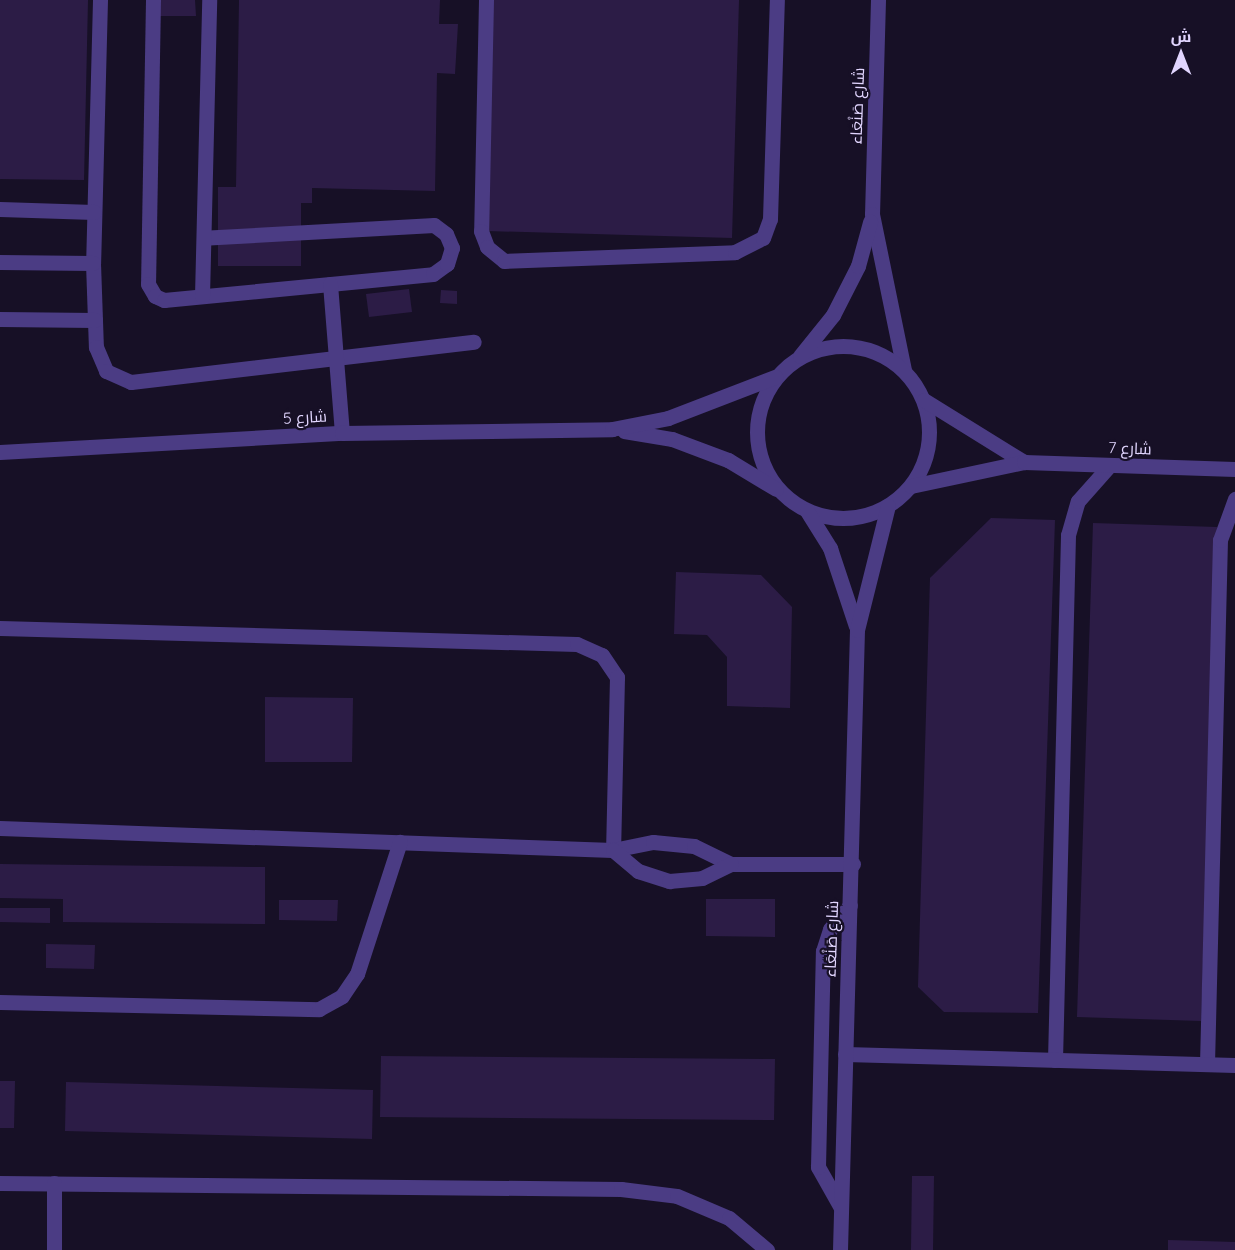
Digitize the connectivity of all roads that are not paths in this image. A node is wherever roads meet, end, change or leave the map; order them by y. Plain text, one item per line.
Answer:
1 (100, 0) edge
2 (153, 0) edge
3 (209, 0) edge
4 (486, 0) edge
5 (777, 0) edge
6 (878, 0) edge
7 (0, 208) edge
8 (94, 212) junction
9 (872, 214) junction
10 (204, 238) junction
11 (0, 262) edge
12 (93, 263) junction
13 (330, 284) junction
14 (202, 296) junction
15 (0, 320) edge
16 (95, 320) junction
17 (474, 342) dead end
18 (799, 357) junction
19 (336, 358) junction
20 (904, 370) junction
21 (775, 377) junction
22 (924, 400) junction
23 (612, 429) junction
24 (342, 434) junction
25 (0, 452) edge
26 (1024, 462) junction
27 (1110, 465) junction
28 (1235, 469) edge
29 (911, 486) junction
30 (780, 492) junction
31 (1235, 499) edge
32 (888, 506) junction
33 (807, 511) junction
34 (0, 628) edge
35 (857, 630) junction
36 (0, 828) edge
37 (400, 842) junction
38 (613, 850) junction
39 (731, 864) junction
40 (853, 864) junction
41 (850, 905) junction
42 (0, 1002) edge
43 (845, 1054) junction
44 (1055, 1060) junction
45 (1207, 1064) junction
46 (1235, 1065) edge
47 (0, 1183) edge
48 (54, 1184) junction
49 (840, 1206) junction
50 (54, 1250) edge
51 (766, 1250) edge
52 (840, 1250) edge

1 - 8 street
2 - 14 street
3 - 10 street
4 - 5 street
6 - 9 street, شارع صَنْعَاء
7 - 8 street
8 - 12 street
9 - 18 street, شارع صَنْعَاء
9 - 20 street, شارع صَنْعَاء
10 - 13 street
10 - 14 street
11 - 12 street
12 - 16 street
13 - 14 street
13 - 19 street
15 - 16 street
16 - 19 street
17 - 19 street
18 - 20 street
18 - 21 street
19 - 24 street
20 - 22 street
21 - 23 street, شارع 5
21 - 30 street
22 - 26 street, شارع 7
22 - 29 street
23 - 24 street, شارع 5
23 - 30 street, شارع 5
24 - 25 street, شارع 5
26 - 27 street, شارع 7
26 - 29 street, شارع 7
27 - 28 street, شارع 7
27 - 44 street
29 - 32 street
30 - 33 street
31 - 45 street
32 - 33 street
32 - 35 street, شارع صَنْعَاء
33 - 35 street, شارع صَنْعَاء
34 - 38 street
35 - 40 street, شارع صَنْعَاء
36 - 37 street
37 - 38 street
37 - 42 street
38 - 39 street
38 - 39 street
39 - 40 street
40 - 41 street, شارع صَنْعَاء
41 - 43 street, شارع صَنْعَاء
41 - 49 street
43 - 44 street
43 - 49 street, شارع صَنْعَاء
44 - 45 street
45 - 46 street
47 - 48 street
48 - 50 street
48 - 51 street
49 - 52 street, شارع صَنْعَاء

